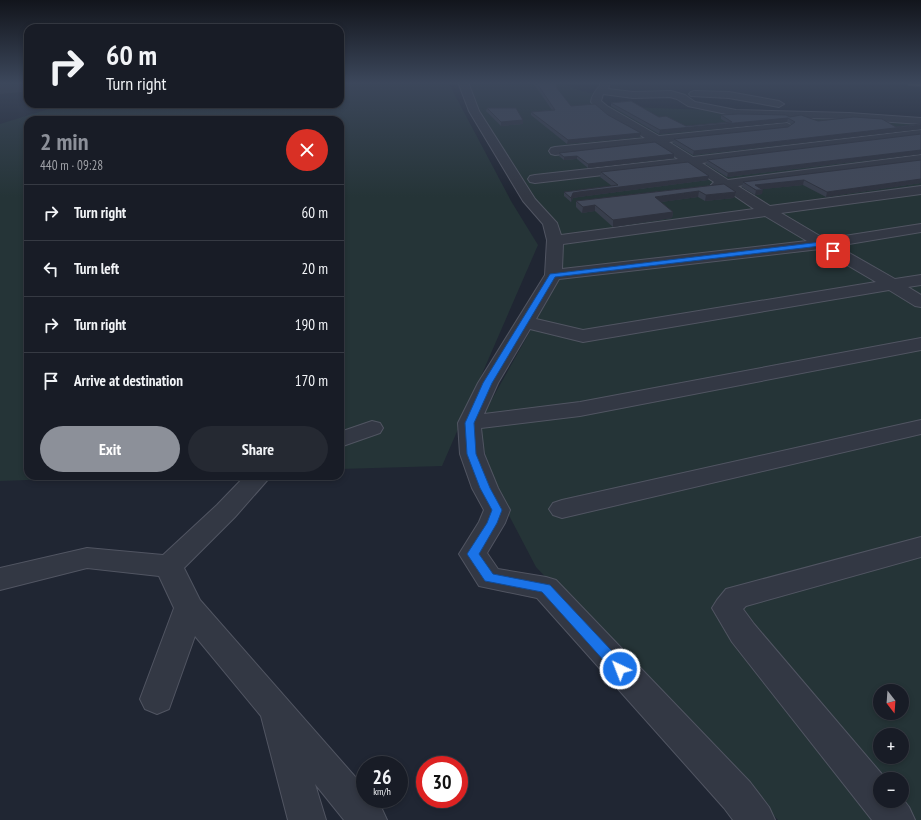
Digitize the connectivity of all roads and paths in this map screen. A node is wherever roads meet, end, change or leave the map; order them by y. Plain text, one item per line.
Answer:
1 (480, 120) edge
2 (623, 120) edge
3 (837, 120) edge
4 (910, 120) edge
5 (921, 121) edge
6 (921, 133) edge
7 (655, 140) junction
8 (555, 151) dead end
9 (921, 159) edge
10 (688, 160) junction
11 (535, 179) dead end
12 (724, 184) junction
13 (709, 186) edge
14 (921, 190) edge
15 (767, 211) junction
16 (921, 228) edge
17 (555, 240) junction
18 (821, 244) junction
19 (552, 275) junction
20 (921, 280) edge
21 (893, 285) junction
22 (921, 302) edge
23 (525, 322) junction
24 (921, 344) edge
25 (469, 423) junction
26 (921, 427) edge
27 (372, 428) dead end
28 (344, 438) edge
29 (255, 480) edge
30 (562, 509) dead end
31 (921, 547) edge
32 (169, 566) junction
33 (0, 579) edge
34 (189, 608) junction
35 (157, 699) dead end
36 (276, 709) junction
37 (873, 791) edge
38 (886, 808) edge
39 (307, 820) edge
40 (368, 820) edge
41 (756, 820) edge
42 (896, 820) edge

1 - 17 street
2 - 7 street
3 - 7 street
4 - 5 street
6 - 10 street
7 - 8 street
7 - 10 street
9 - 12 street
10 - 11 street
10 - 12 street
12 - 13 street
12 - 15 street
14 - 15 street
15 - 17 street
15 - 18 street
16 - 18 street
17 - 19 street
18 - 19 street
18 - 21 street
19 - 23 street
20 - 21 street
21 - 22 street
21 - 23 street
23 - 25 street
24 - 25 street
25 - 41 street
26 - 30 street
27 - 28 street
29 - 32 street
31 - 37 street
32 - 33 street
32 - 34 street
34 - 35 street
34 - 36 street
36 - 39 street
36 - 40 street
38 - 42 street

